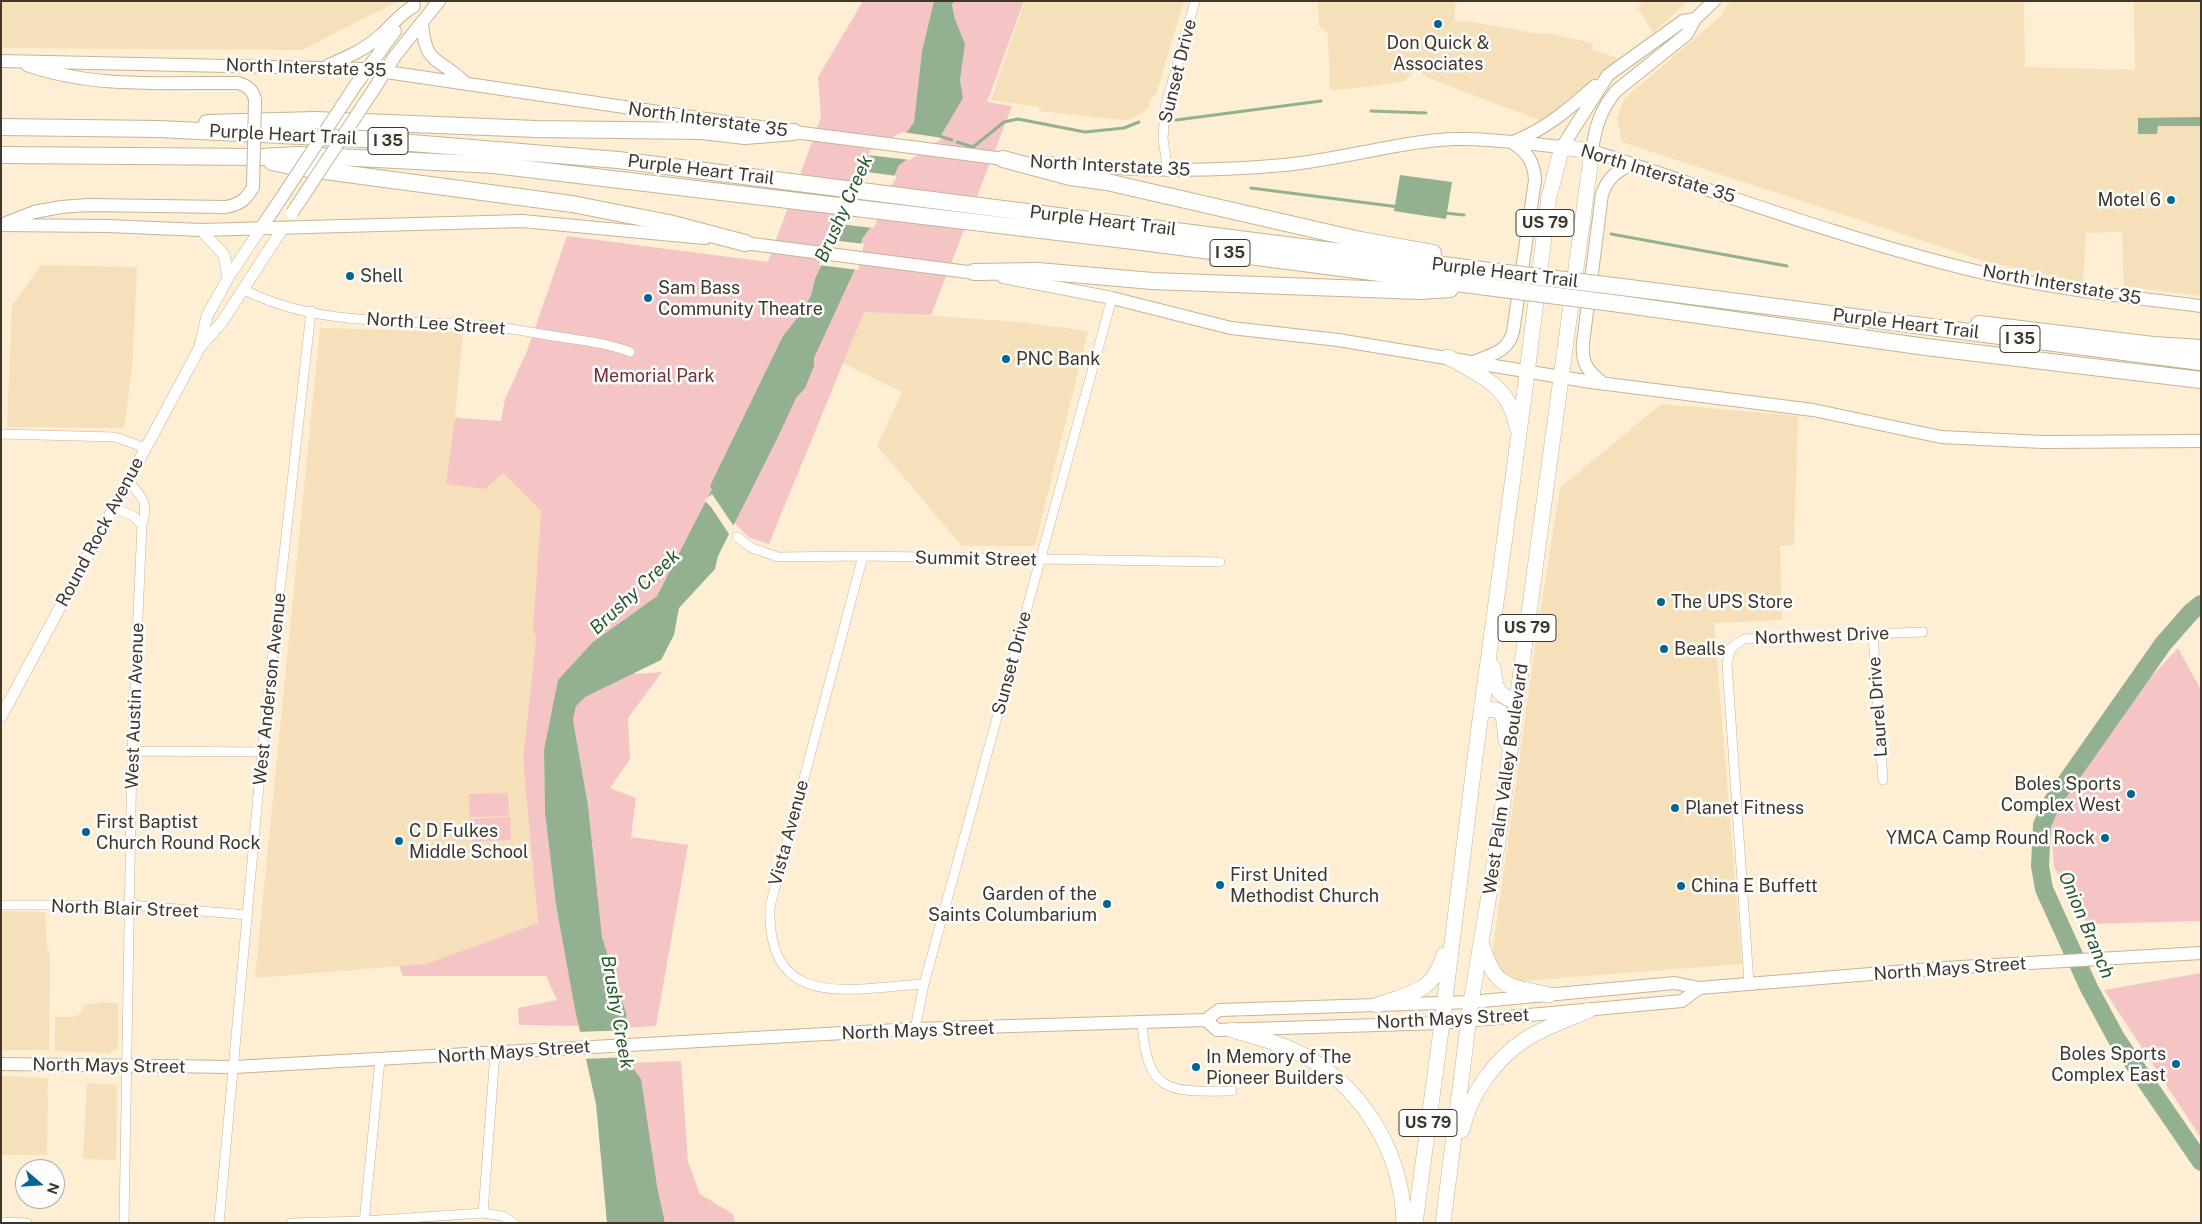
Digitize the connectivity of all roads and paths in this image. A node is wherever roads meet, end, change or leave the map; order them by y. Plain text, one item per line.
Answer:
1 (439, 1) edge
2 (1195, 1) edge
3 (1714, 1) edge
4 (416, 3) edge
5 (1695, 20) junction
6 (422, 23) junction
7 (1, 60) edge
8 (15, 61) junction
9 (326, 67) junction
10 (366, 69) junction
11 (386, 71) junction
12 (1608, 75) junction
13 (465, 83) junction
14 (1, 127) edge
15 (158, 129) junction
16 (794, 132) junction
17 (1511, 142) junction
18 (1562, 147) junction
19 (1592, 151) junction
20 (1, 156) edge
21 (261, 157) junction
22 (999, 158) junction
23 (1632, 164) junction
24 (1168, 171) junction
25 (1, 225) edge
26 (260, 228) junction
27 (283, 228) junction
28 (200, 230) junction
29 (749, 243) junction
30 (968, 271) junction
31 (1490, 271) junction
32 (228, 278) junction
33 (1487, 287) junction
34 (243, 288) junction
35 (1112, 298) junction
36 (2201, 306) edge
37 (311, 311) junction
38 (1840, 316) junction
39 (200, 347) junction
40 (1926, 347) junction
41 (2201, 348) edge
42 (630, 352) dead end
43 (1448, 358) junction
44 (1476, 361) junction
45 (2201, 362) edge
46 (1528, 370) junction
47 (1561, 376) junction
48 (2201, 380) edge
49 (1604, 384) junction
50 (2201, 391) edge
51 (1, 434) edge
52 (1519, 435) junction
53 (2201, 441) edge
54 (146, 448) junction
55 (127, 480) junction
56 (112, 506) junction
57 (142, 525) junction
58 (737, 537) dead end
59 (863, 556) junction
60 (1040, 560) junction
61 (1220, 562) dead end
62 (1923, 632) dead end
63 (1874, 634) junction
64 (1490, 648) junction
65 (5, 700) edge
66 (1517, 703) junction
67 (1481, 709) junction
68 (1, 717) edge
69 (132, 752) junction
70 (262, 752) junction
71 (1508, 762) junction
72 (1883, 780) dead end
73 (1, 905) edge
74 (130, 905) junction
75 (248, 915) junction
76 (1453, 922) junction
77 (1482, 945) junction
78 (2201, 953) edge
79 (924, 984) junction
80 (1749, 984) junction
81 (1699, 988) junction
82 (1549, 995) junction
83 (1445, 1002) junction
84 (1471, 1002) junction
85 (1377, 1005) junction
86 (1589, 1010) junction
87 (1206, 1020) junction
88 (1469, 1020) junction
89 (1142, 1022) junction
90 (1442, 1023) junction
91 (915, 1029) junction
92 (1232, 1030) junction
93 (495, 1053) junction
94 (380, 1060) junction
95 (1, 1064) edge
96 (125, 1067) junction
97 (234, 1067) junction
98 (1232, 1091) dead end
99 (1447, 1192) junction
100 (483, 1213) junction
101 (1, 1222) edge
102 (364, 1222) edge
103 (27, 1223) edge
104 (124, 1223) edge
105 (219, 1223) edge
106 (290, 1223) edge
107 (514, 1223) edge
108 (1404, 1223) edge
109 (1415, 1223) edge
110 (1443, 1223) edge

1 - 6 main road, Round Rock Avenue
2 - 24 street, Sunset Drive
3 - 5 main road
4 - 9 main road
4 - 10 main road, Round Rock Avenue
5 - 12 main road
5 - 19 main road
6 - 11 main road, Round Rock Avenue
6 - 13 main road
7 - 8 main road, North Interstate 35
8 - 9 main road, North Interstate 35
8 - 25 main road, bridge
9 - 10 main road, North Interstate 35
10 - 11 main road, North Interstate 35
10 - 26 main road, Round Rock Avenue, bridge
11 - 13 main road, North Interstate 35
11 - 27 main road, Round Rock Avenue, bridge
12 - 17 main road
12 - 18 main road
13 - 16 main road, North Interstate 35
14 - 15 highway, Purple Heart Trail / I 35
15 - 16 highway
15 - 31 highway, Purple Heart Trail / I 35
16 - 22 main road, North Interstate 35
17 - 18 main road, North Interstate 35
17 - 24 main road, North Interstate 35
17 - 44 main road
18 - 19 highway, North Interstate 35
18 - 46 highway, US 79
19 - 23 main road, North Interstate 35
19 - 47 highway, West Palm Valley Boulevard / US 79
20 - 21 highway, Purple Heart Trail / I 35
21 - 29 highway
21 - 33 highway, Purple Heart Trail / I 35
22 - 24 main road, North Interstate 35
22 - 31 highway
23 - 36 main road, North Interstate 35
23 - 49 main road
25 - 28 main road
26 - 27 main road
26 - 28 main road
26 - 32 street, Round Rock Avenue
27 - 29 main road
27 - 34 street, Round Rock Avenue
28 - 32 street
29 - 30 main road
30 - 33 highway
30 - 35 main road
31 - 38 highway, Purple Heart Trail / I 35, bridge
32 - 39 street, Round Rock Avenue
33 - 40 highway, Purple Heart Trail / I 35, bridge
34 - 37 street, North Lee Street
34 - 39 street, Round Rock Avenue
35 - 43 main road
35 - 60 street, Sunset Drive
37 - 42 street, North Lee Street
37 - 70 street, West Anderson Avenue
38 - 41 highway
38 - 45 highway, Purple Heart Trail / I 35
39 - 54 street, Round Rock Avenue
40 - 48 highway, Purple Heart Trail / I 35
40 - 50 highway
43 - 44 main road
43 - 52 highway
44 - 46 main road
46 - 47 main road
46 - 52 highway, US 79
47 - 49 main road
47 - 66 highway, West Palm Valley Boulevard / US 79
49 - 53 main road
51 - 54 street
52 - 64 highway, West Palm Valley Boulevard / US 79
54 - 55 street, Round Rock Avenue
55 - 56 street, Round Rock Avenue
55 - 57 street, West Austin Avenue
56 - 57 street
56 - 65 street, Round Rock Avenue
57 - 69 street, West Austin Avenue
58 - 59 street, Summit Street
59 - 60 street, Summit Street
59 - 79 street, Vista Avenue
60 - 61 street, Summit Street
60 - 79 street, Sunset Drive
62 - 63 street, Northwest Drive
63 - 72 street, Laurel Drive
63 - 80 street, Northwest Drive
64 - 66 highway
64 - 67 highway, West Palm Valley Boulevard / US 79
65 - 68 street, Round Rock Avenue
66 - 71 highway, West Palm Valley Boulevard / US 79
67 - 71 highway
67 - 76 highway, West Palm Valley Boulevard / US 79
69 - 70 street
69 - 74 street, West Austin Avenue
70 - 75 street, West Anderson Avenue
71 - 77 highway, West Palm Valley Boulevard / US 79
73 - 74 street, North Blair Street
74 - 75 street, North Blair Street
74 - 96 street, West Austin Avenue
75 - 97 street, West Anderson Avenue
76 - 83 highway, West Palm Valley Boulevard / US 79
76 - 85 highway
77 - 82 highway
77 - 84 highway, West Palm Valley Boulevard / US 79
78 - 80 main road, North Mays Street
79 - 91 street, Sunset Drive
80 - 81 main road, North Mays Street
81 - 82 main road, North Mays Street
81 - 86 main road, North Mays Street
82 - 84 main road, North Mays Street
83 - 84 main road, North Mays Street
83 - 85 main road, North Mays Street
83 - 90 highway, West Palm Valley Boulevard / US 79
84 - 88 highway, West Palm Valley Boulevard / US 79
85 - 87 main road, North Mays Street
86 - 88 main road, North Mays Street
86 - 99 highway
87 - 89 main road, North Mays Street
87 - 92 main road, North Mays Street
88 - 90 main road, North Mays Street
88 - 99 highway, West Palm Valley Boulevard / US 79
89 - 91 main road, North Mays Street
89 - 98 street
90 - 92 main road, North Mays Street
90 - 109 highway, West Palm Valley Boulevard / US 79
91 - 93 main road, North Mays Street
92 - 108 highway
93 - 94 main road, North Mays Street
93 - 100 street
94 - 97 main road, North Mays Street
94 - 102 street
95 - 96 main road, North Mays Street
96 - 97 main road, North Mays Street
96 - 104 street, West Austin Avenue
97 - 105 street, West Anderson Avenue
99 - 110 highway, US 79
100 - 102 street
100 - 107 street
101 - 103 street
102 - 106 street

